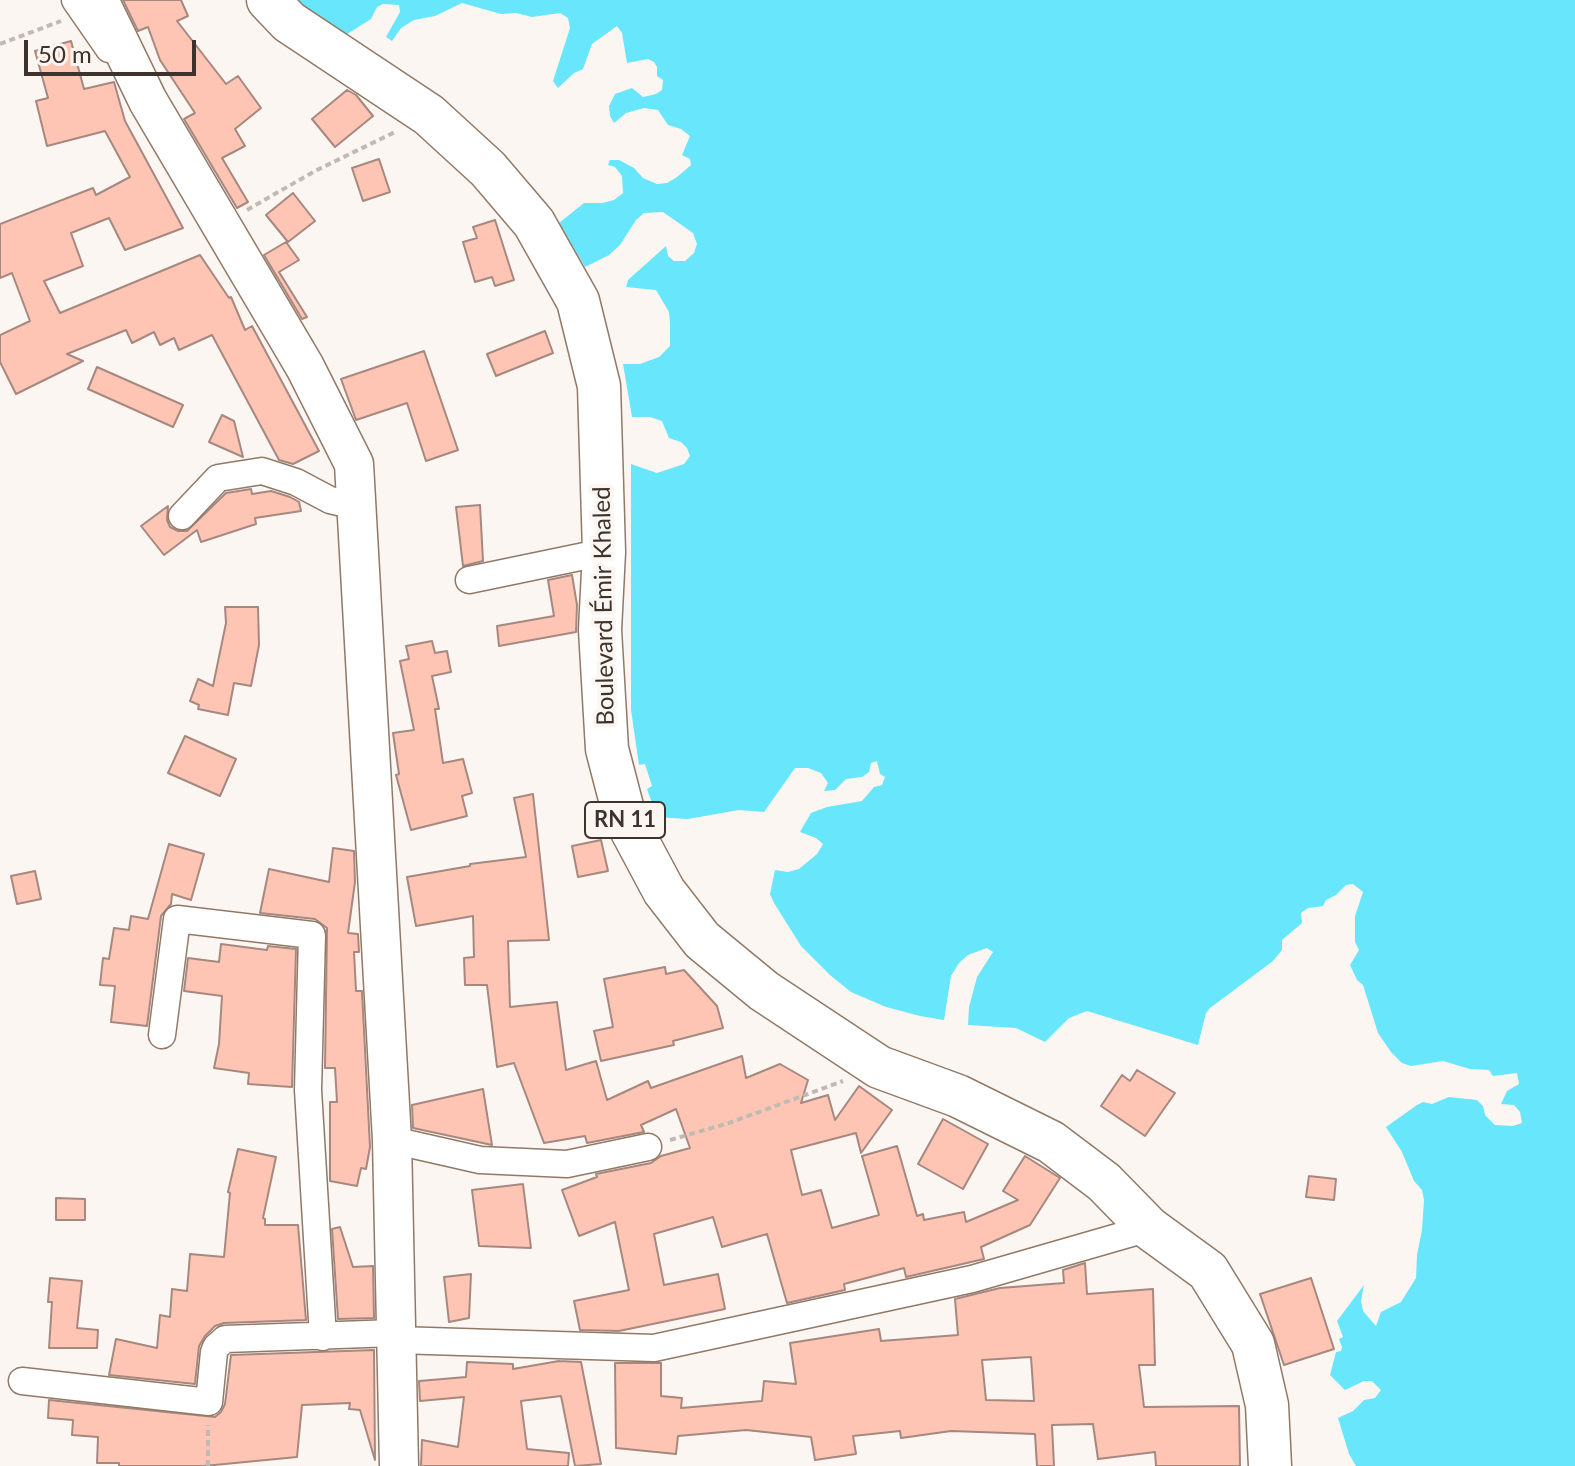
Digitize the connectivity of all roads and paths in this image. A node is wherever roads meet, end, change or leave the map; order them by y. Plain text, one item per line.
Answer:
1 (268, 0) edge
2 (85, 4) edge
3 (0, 44) edge
4 (429, 115) junction
5 (222, 225) junction
6 (356, 506) junction
7 (182, 516) dead end
8 (604, 552) junction
9 (469, 580) dead end
10 (162, 1035) dead end
11 (879, 1067) junction
12 (392, 1140) junction
13 (648, 1147) joint
14 (1149, 1228) junction
15 (323, 1337) junction
16 (396, 1337) junction
17 (22, 1381) dead end
18 (209, 1402) junction
19 (208, 1466) edge
20 (399, 1466) edge
21 (1270, 1466) edge

1 - 4 main road, Boulevard Émir Khaled / RN 11
2 - 3 path
2 - 5 main road
4 - 5 path
4 - 8 main road, Boulevard Émir Khaled / RN 11
5 - 6 main road
6 - 7 street
6 - 12 main road
8 - 9 street
8 - 11 main road, Boulevard Émir Khaled / RN 11
10 - 15 street
11 - 13 path
11 - 14 main road, Boulevard Émir Khaled / RN 11
12 - 13 street
12 - 16 main road
14 - 16 street
14 - 21 main road, Boulevard Émir Khaled / RN 11
15 - 16 street
15 - 18 street
16 - 20 main road
17 - 18 street
18 - 19 path

